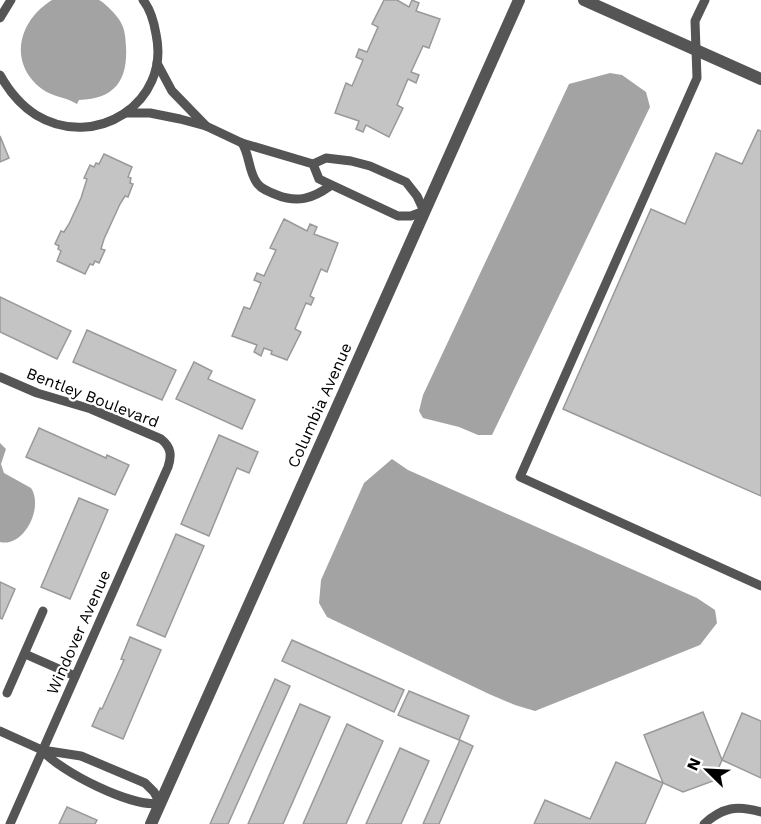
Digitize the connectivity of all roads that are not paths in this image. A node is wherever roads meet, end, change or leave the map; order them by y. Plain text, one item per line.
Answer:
1 (10, 0) edge
2 (143, 0) edge
3 (519, 0) edge
4 (584, 0) edge
5 (705, 0) edge
6 (0, 18) edge
7 (696, 51) junction
8 (157, 63) junction
9 (0, 75) edge
10 (761, 79) edge
11 (127, 113) junction
12 (206, 126) junction
13 (242, 143) junction
14 (314, 164) junction
15 (330, 186) junction
16 (424, 211) junction
17 (0, 377) edge
18 (170, 450) joint
19 (761, 586) edge
20 (44, 612) dead end
21 (25, 654) junction
22 (75, 676) junction
23 (7, 693) dead end
24 (0, 731) edge
25 (42, 750) junction
26 (160, 803) junction
27 (761, 812) edge
28 (10, 824) edge
29 (151, 824) edge
30 (704, 824) edge

1 - 6 lane
2 - 8 lane
3 - 16 street, Columbia Avenue
4 - 7 street
5 - 7 lane
7 - 10 street
7 - 19 lane
8 - 11 lane
8 - 12 lane
9 - 11 lane
11 - 12 lane
12 - 13 lane
13 - 14 lane
13 - 15 lane
14 - 15 lane
14 - 16 lane
15 - 16 lane
16 - 26 street, Columbia Avenue
17 - 18 lane, Bentley Boulevard
18 - 22 lane, Windover Avenue
20 - 21 lane
21 - 22 lane
21 - 23 lane
22 - 25 lane, Windover Avenue
24 - 25 lane
25 - 26 lane
25 - 26 lane
25 - 28 lane, Windover Avenue
26 - 29 street, Columbia Avenue
27 - 30 lane

